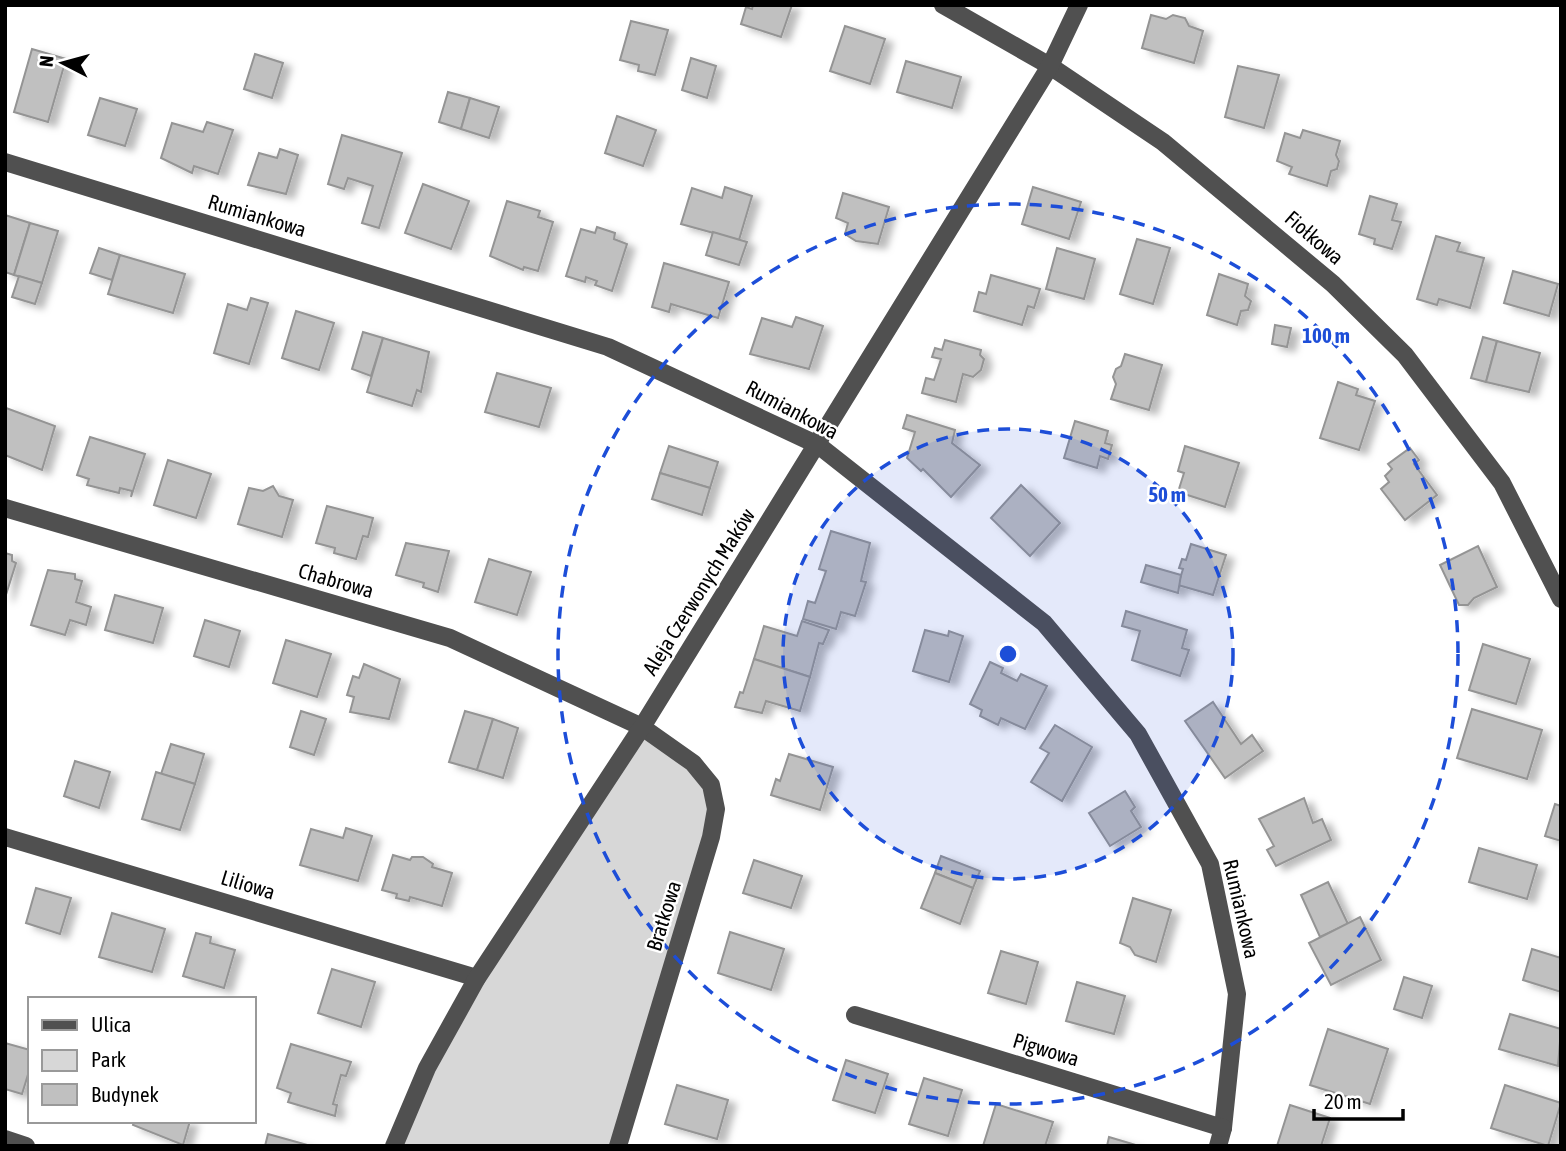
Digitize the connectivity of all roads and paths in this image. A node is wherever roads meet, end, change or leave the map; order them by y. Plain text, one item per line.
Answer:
1 (943, 5) edge
2 (1079, 5) edge
3 (1050, 66) junction
4 (5, 162) edge
5 (818, 444) junction
6 (5, 508) edge
7 (1561, 599) edge
8 (642, 727) junction
9 (5, 837) edge
10 (477, 978) junction
11 (855, 1015) dead end
12 (1221, 1137) edge
13 (5, 1139) edge
14 (26, 1146) edge
15 (394, 1146) edge
16 (618, 1146) edge

1 - 3 street, Fiołkowa
2 - 3 street, Aleja Czerwonych Maków
3 - 5 street, Aleja Czerwonych Maków
3 - 7 street, Fiołkowa
4 - 5 street, Rumiankowa
5 - 8 street, Aleja Czerwonych Maków
5 - 12 street, Rumiankowa
6 - 8 street, Chabrowa
8 - 10 street, Aleja Czerwonych Maków
8 - 16 street, Bratkowa
9 - 10 street, Liliowa
10 - 15 street, Aleja Czerwonych Maków
11 - 12 street, Pigwowa
13 - 14 street

